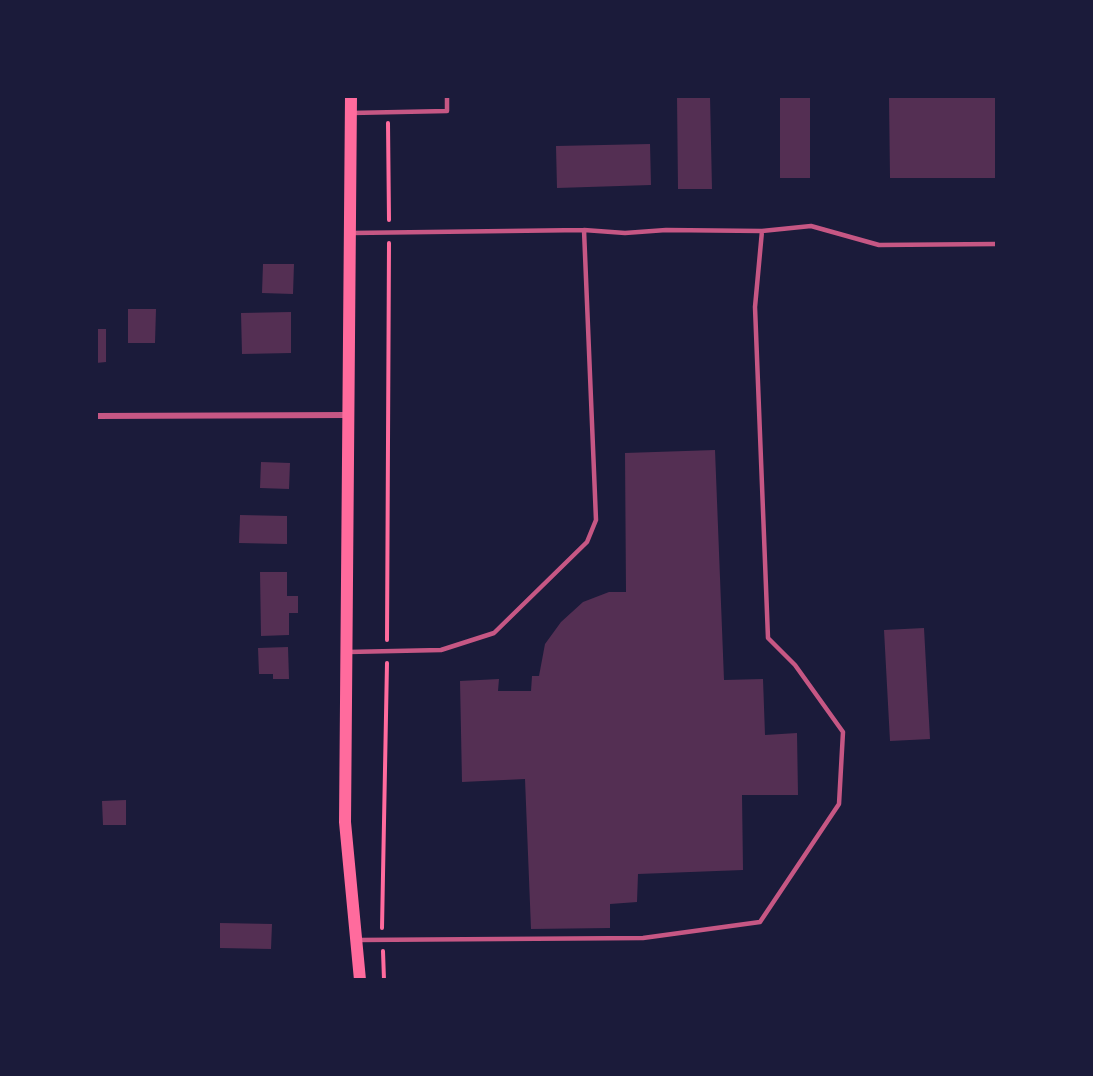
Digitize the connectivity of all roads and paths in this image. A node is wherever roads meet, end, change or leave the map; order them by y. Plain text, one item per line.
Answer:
1 (351, 96) edge
2 (447, 96) edge
3 (388, 112) junction
4 (351, 113) junction
5 (584, 230) junction
6 (762, 231) junction
7 (350, 233) junction
8 (389, 233) junction
9 (997, 244) edge
10 (348, 415) junction
11 (96, 416) edge
12 (387, 651) junction
13 (345, 652) junction
14 (356, 940) junction
15 (382, 940) junction
16 (360, 980) edge
17 (384, 980) edge

1 - 4 main road
2 - 3 lane
3 - 4 lane
3 - 8 path
4 - 7 main road
5 - 6 lane
5 - 8 lane
5 - 12 lane
6 - 9 lane
6 - 15 lane
7 - 8 lane
7 - 10 main road
8 - 12 path
10 - 11 street
10 - 13 main road
12 - 13 lane
12 - 15 path
13 - 14 main road
14 - 15 lane
14 - 16 main road
15 - 17 path

